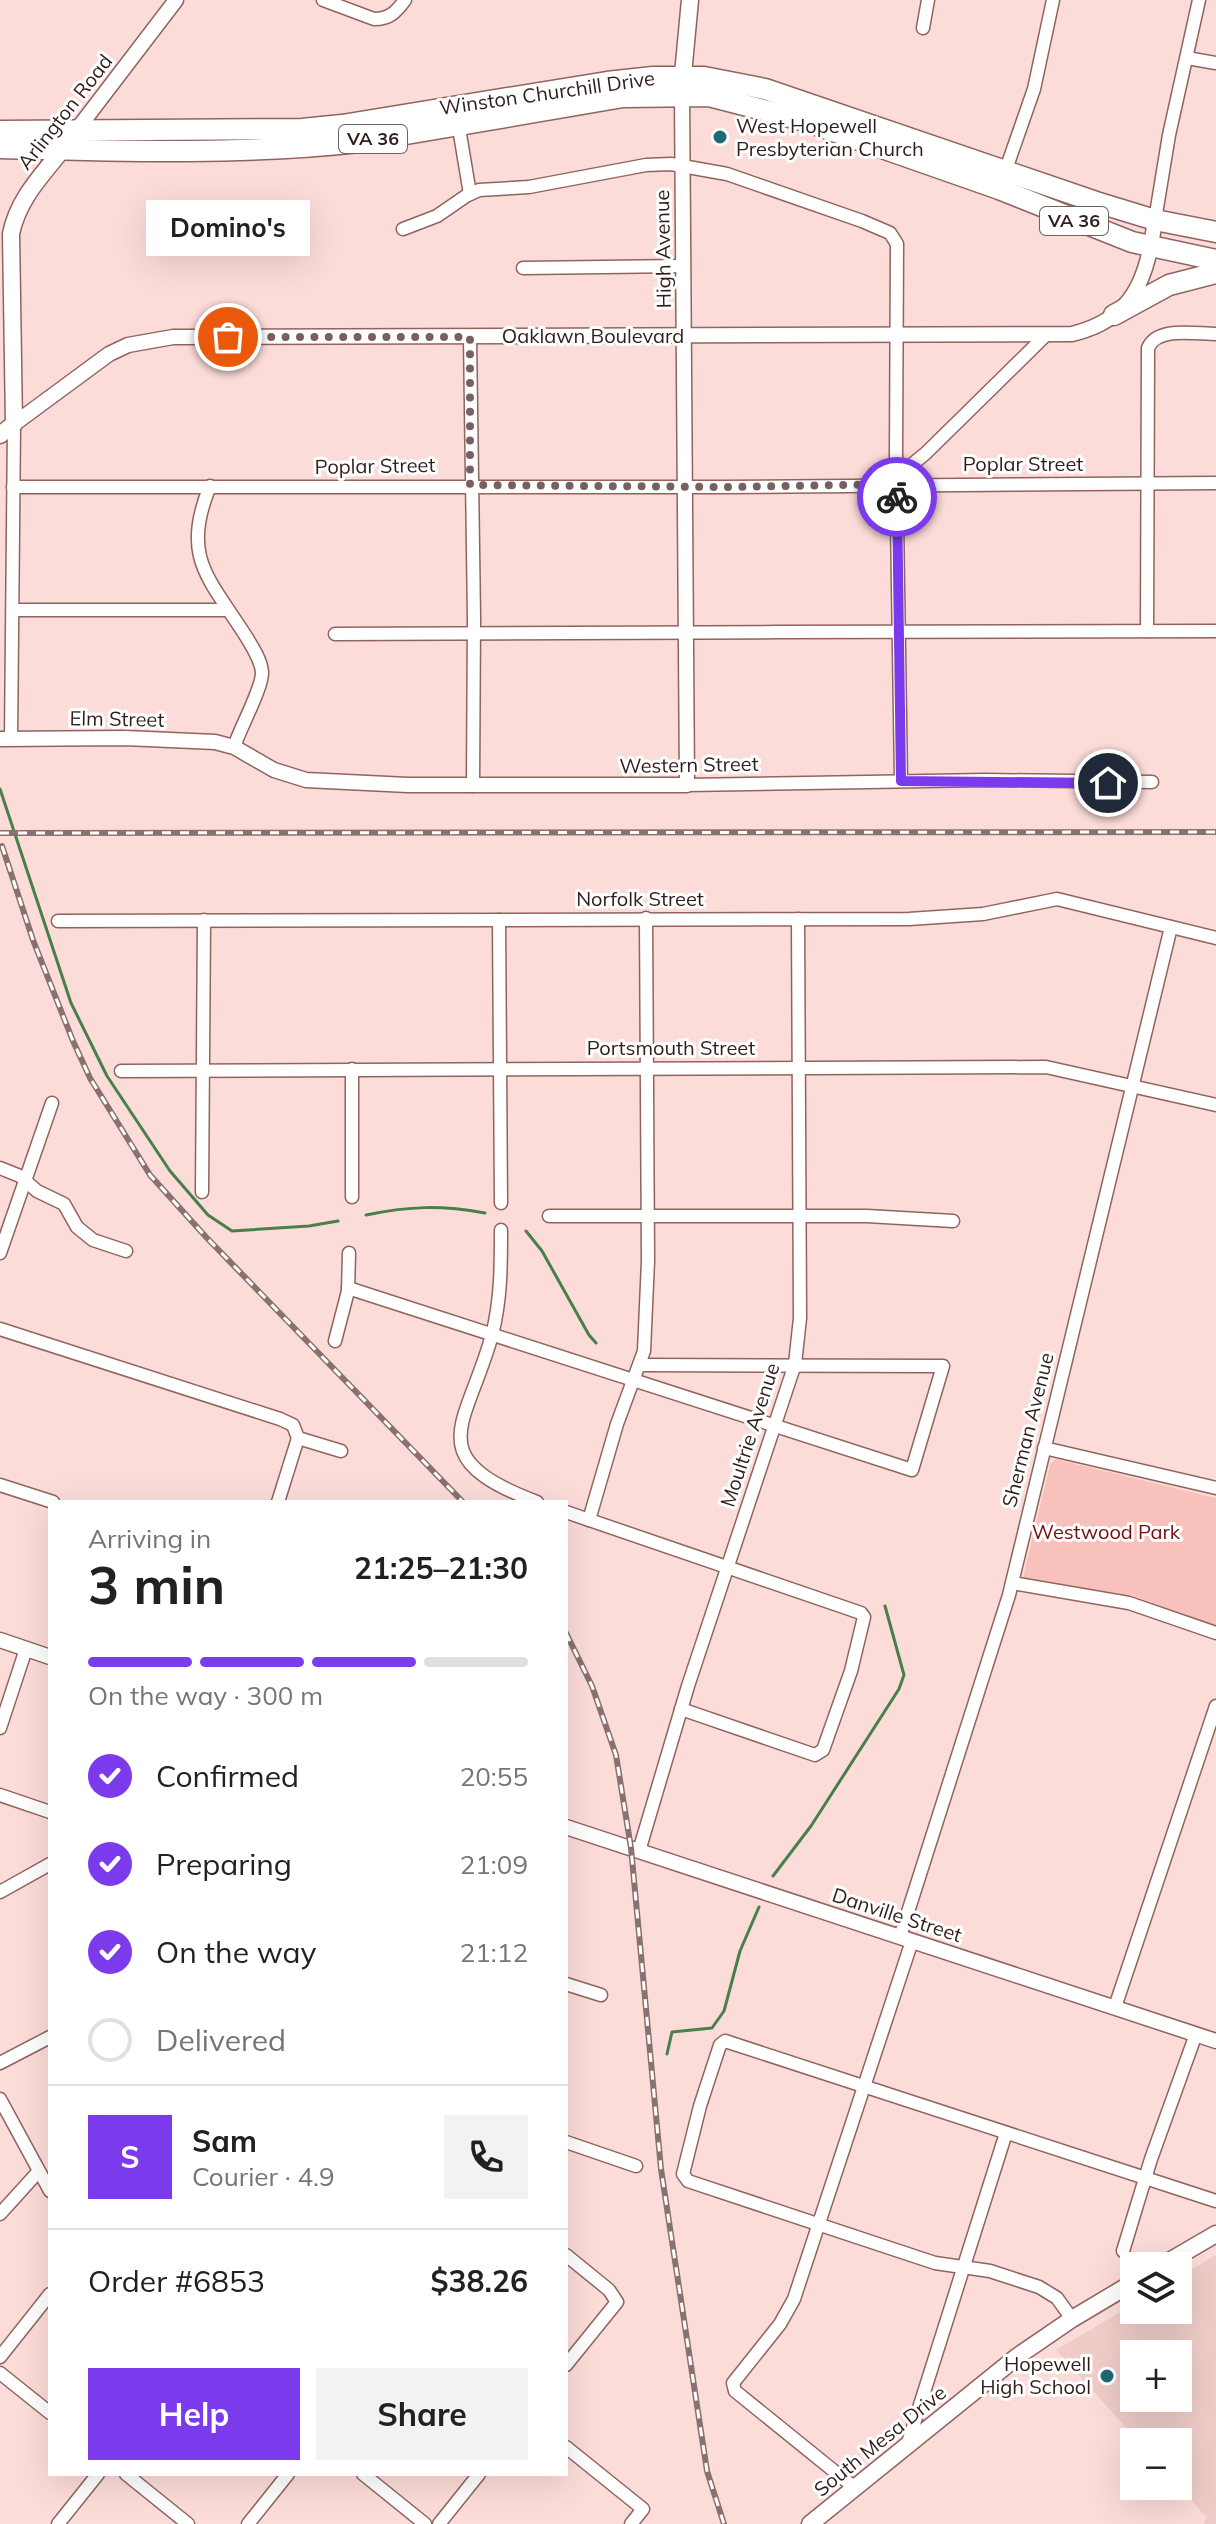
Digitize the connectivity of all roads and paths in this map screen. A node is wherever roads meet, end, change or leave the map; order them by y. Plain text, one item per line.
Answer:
1 (176, 0) edge
2 (323, 0) edge
3 (405, 0) edge
4 (690, 0) edge
5 (928, 0) edge
6 (1053, 0) edge
7 (1199, 0) edge
8 (923, 28) dead end
9 (1187, 58) junction
10 (1216, 63) edge
11 (682, 85) junction
12 (457, 115) junction
13 (0, 131) edge
14 (76, 131) junction
15 (0, 148) edge
16 (62, 150) junction
17 (682, 166) junction
18 (1002, 180) junction
19 (470, 194) junction
20 (1155, 220) junction
21 (403, 229) dead end
22 (1216, 232) edge
23 (1151, 248) junction
24 (1216, 260) edge
25 (682, 266) junction
26 (523, 268) dead end
27 (1216, 273) edge
28 (1114, 315) junction
29 (1047, 334) junction
30 (1216, 334) edge
31 (897, 335) junction
32 (684, 336) junction
33 (470, 337) junction
34 (14, 424) junction
35 (0, 435) edge
36 (1149, 483) junction
37 (1216, 483) edge
38 (896, 484) junction
39 (470, 485) junction
40 (210, 486) junction
41 (13, 487) junction
42 (685, 487) junction
43 (13, 610) junction
44 (228, 610) junction
45 (1147, 631) junction
46 (1216, 631) edge
47 (685, 632) junction
48 (900, 632) junction
49 (335, 634) dead end
50 (474, 636) junction
51 (6, 739) edge
52 (234, 747) junction
53 (901, 781) junction
54 (1152, 782) dead end
55 (687, 785) junction
56 (473, 786) junction
57 (646, 918) junction
58 (798, 919) junction
59 (204, 920) junction
60 (499, 920) junction
61 (58, 921) dead end
62 (1171, 927) junction
63 (1216, 938) edge
64 (799, 1067) junction
65 (648, 1068) junction
66 (352, 1069) junction
67 (500, 1069) junction
68 (202, 1070) junction
69 (121, 1071) dead end
70 (1133, 1084) junction
71 (52, 1103) dead end
72 (1216, 1105) edge
73 (0, 1168) edge
74 (25, 1180) junction
75 (202, 1192) dead end
76 (352, 1197) dead end
77 (501, 1203) dead end
78 (549, 1216) dead end
79 (798, 1216) junction
80 (648, 1217) junction
81 (953, 1221) dead end
82 (501, 1230) dead end
83 (126, 1251) dead end
84 (0, 1253) edge
85 (349, 1253) dead end
86 (348, 1288) junction
87 (0, 1329) edge
88 (492, 1334) junction
89 (335, 1341) dead end
90 (795, 1364) junction
91 (641, 1365) junction
92 (635, 1380) junction
93 (776, 1426) junction
94 (298, 1438) junction
95 (1044, 1448) junction
96 (341, 1451) dead end
97 (0, 1485) edge
98 (1216, 1488) edge
99 (48, 1500) edge
100 (279, 1500) edge
101 (532, 1500) edge
102 (568, 1513) edge
103 (589, 1520) junction
104 (728, 1567) junction
105 (1012, 1583) junction
106 (1216, 1633) edge
107 (0, 1640) edge
108 (26, 1649) junction
109 (48, 1656) edge
110 (1216, 1706) edge
111 (681, 1709) junction
112 (0, 1728) edge
113 (0, 1795) edge
114 (48, 1811) edge
115 (568, 1828) edge
116 (639, 1851) junction
117 (48, 1865) edge
118 (0, 1892) edge
119 (906, 1939) junction
120 (568, 1985) edge
121 (601, 1995) dead end
122 (1115, 2007) junction
123 (1196, 2034) junction
124 (48, 2038) edge
125 (1216, 2041) edge
126 (0, 2063) edge
127 (863, 2086) junction
128 (0, 2099) edge
129 (1006, 2133) junction
130 (568, 2143) edge
131 (636, 2166) dead end
132 (38, 2172) junction
133 (1145, 2178) junction
134 (48, 2188) edge
135 (1216, 2201) edge
136 (0, 2214) edge
137 (818, 2224) junction
138 (1216, 2234) edge
139 (1123, 2251) dead end
140 (1185, 2252) edge
141 (568, 2257) edge
142 (963, 2267) junction
143 (1120, 2290) edge
144 (48, 2297) edge
145 (1072, 2319) junction
146 (0, 2357) edge
147 (568, 2363) edge
148 (0, 2373) edge
149 (48, 2411) edge
150 (907, 2446) junction
151 (568, 2449) edge
152 (96, 2476) edge
153 (128, 2476) edge
154 (286, 2476) edge
155 (365, 2476) edge
156 (477, 2476) edge
157 (855, 2488) junction
158 (58, 2524) edge
159 (188, 2524) edge
160 (248, 2524) edge
161 (425, 2524) edge
162 (439, 2524) edge
163 (631, 2524) edge
164 (810, 2524) edge

1 - 14 street, Arlington Road
2 - 3 street
4 - 11 main road, High Avenue
5 - 8 street
6 - 18 street
7 - 9 street
9 - 10 street
9 - 20 street
11 - 12 highway, Winston Churchill Drive / VA 36
11 - 17 street, High Avenue
11 - 18 highway, Winston Churchill Drive / VA 36
12 - 14 highway, Winston Churchill Drive / VA 36
12 - 16 highway, Winston Churchill Drive / VA 36
12 - 19 street
13 - 14 highway, Winston Churchill Drive
14 - 16 main road, Arlington Road
15 - 16 highway, Winston Churchill Drive
16 - 34 main road, Arlington Road
17 - 19 street
17 - 25 street, High Avenue
17 - 31 street
18 - 20 highway, Winston Churchill Drive / VA 36
18 - 23 highway, Winston Churchill Drive / VA 36
19 - 21 street
20 - 22 highway, Winston Churchill Drive / VA 36
20 - 23 street, Oaklawn Boulevard
23 - 24 highway, VA 36
23 - 28 street, Oaklawn Boulevard
25 - 26 street
25 - 32 street, High Avenue
27 - 28 highway
28 - 29 street, Oaklawn Boulevard
29 - 31 street, Oaklawn Boulevard
29 - 38 street
30 - 36 street
31 - 32 street, Oaklawn Boulevard
31 - 38 street
32 - 33 street, Oaklawn Boulevard
32 - 42 street, High Avenue
33 - 34 street, Oaklawn Boulevard
33 - 39 street
34 - 35 main road
34 - 41 street, Arlington Road
36 - 37 street, Poplar Street
36 - 38 street, Poplar Street
36 - 45 street
38 - 42 street, Poplar Street
38 - 48 street
39 - 40 street, Poplar Street
39 - 42 street, Poplar Street
39 - 50 street
40 - 41 street, Poplar Street
40 - 44 street
41 - 43 street, Arlington Road
42 - 47 street, High Avenue
43 - 44 street
43 - 51 street, Arlington Road
44 - 52 street
45 - 46 street
45 - 48 street
47 - 48 street
47 - 50 street
47 - 55 street, High Avenue
48 - 53 street
49 - 50 street
50 - 56 street
51 - 52 street, Elm Street
52 - 56 street, Western Street
53 - 54 street, Western Street
53 - 55 street, Western Street
55 - 56 street, Western Street
57 - 58 street, Norfolk Street
57 - 60 street, Norfolk Street
57 - 65 street
58 - 62 street, Norfolk Street
58 - 64 street, Moultrie Avenue
59 - 60 street, Norfolk Street
59 - 61 street, Norfolk Street
59 - 68 street
60 - 67 street
62 - 63 street, Norfolk Street
62 - 70 street, Sherman Avenue
64 - 65 street, Portsmouth Street
64 - 70 street, Portsmouth Street
64 - 79 street, Moultrie Avenue
65 - 67 street, Portsmouth Street
65 - 80 street
66 - 67 street, Portsmouth Street
66 - 68 street, Portsmouth Street
66 - 76 street
67 - 77 street
68 - 69 street, Portsmouth Street
68 - 75 street
70 - 72 street, Portsmouth Street
70 - 95 street, Sherman Avenue
71 - 74 street
73 - 74 street
74 - 83 street
74 - 84 street
78 - 80 street
79 - 80 street
79 - 81 street
79 - 90 street, Moultrie Avenue
80 - 91 street
82 - 88 street
85 - 86 street
86 - 88 street
86 - 89 street
87 - 94 street
88 - 92 street
88 - 101 street
90 - 91 street
90 - 93 street, Moultrie Avenue
90 - 93 street
91 - 92 street
92 - 93 street
92 - 103 street
93 - 104 street, Moultrie Avenue
94 - 96 street
94 - 100 street
95 - 98 street
95 - 105 street, Sherman Avenue
97 - 99 street
102 - 103 street
103 - 104 street
104 - 111 street, Moultrie Avenue
104 - 111 street
105 - 106 street
105 - 119 street, Sherman Avenue
107 - 108 street
108 - 109 street
108 - 112 street
110 - 122 street
111 - 116 street, Moultrie Avenue
113 - 114 street
115 - 116 street, Danville Street
116 - 119 street, Danville Street
117 - 118 street
119 - 122 street, Danville Street
119 - 127 street, Sherman Avenue
120 - 121 street
122 - 123 street, Danville Street
123 - 125 street, Danville Street
123 - 133 street
124 - 126 street
127 - 129 street
127 - 137 street, Sherman Avenue
127 - 137 street
128 - 132 street
129 - 133 street
129 - 142 street
130 - 131 street
132 - 134 street
132 - 136 street
133 - 135 street
133 - 139 street
137 - 142 street
137 - 157 street, Sherman Avenue
138 - 140 main road
141 - 147 street
142 - 145 street
142 - 150 street
143 - 145 main road, South Mesa Drive
144 - 146 street
145 - 150 main road, South Mesa Drive
148 - 149 street
150 - 157 main road, South Mesa Drive
151 - 163 street
152 - 158 street
153 - 159 street
154 - 160 street
155 - 161 street
156 - 162 street
157 - 164 main road, South Mesa Drive

